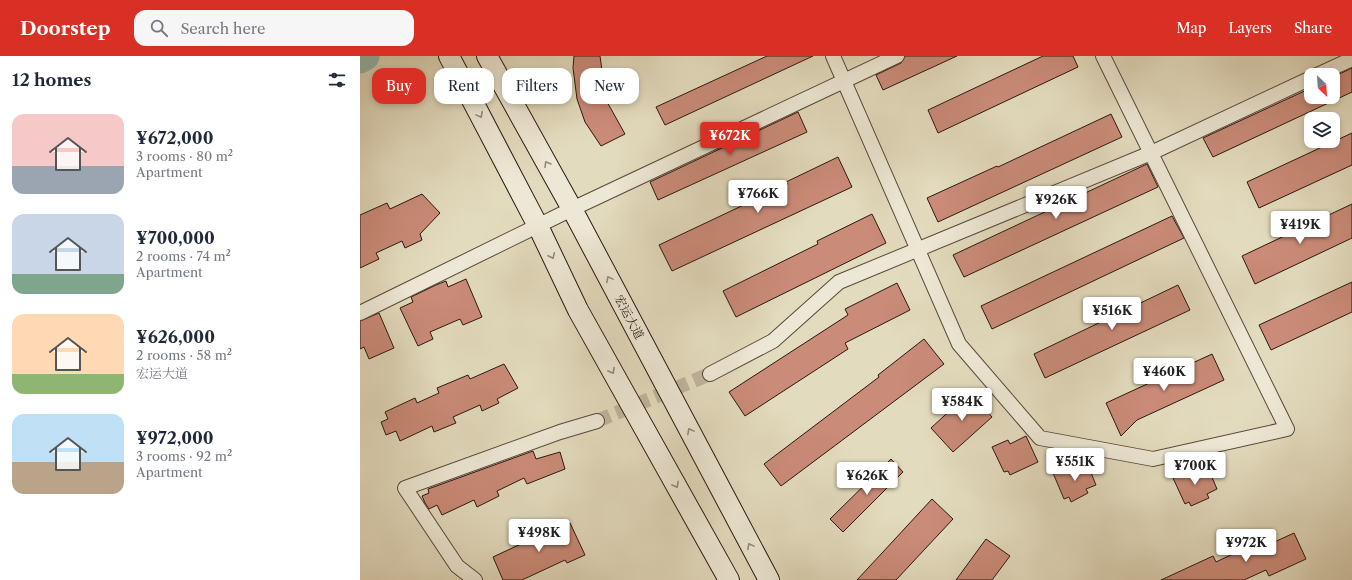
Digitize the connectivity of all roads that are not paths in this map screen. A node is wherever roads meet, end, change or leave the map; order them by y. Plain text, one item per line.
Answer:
1 (449, 56) edge
2 (487, 56) edge
3 (833, 56) edge
4 (897, 56) edge
5 (1103, 56) edge
6 (1352, 58) edge
7 (1331, 68) edge
8 (1304, 81) edge
9 (844, 82) junction
10 (1151, 153) junction
11 (572, 209) junction
12 (538, 226) junction
13 (918, 250) junction
14 (360, 313) edge
15 (710, 374) tunnel mouth
16 (597, 421) tunnel mouth
17 (475, 580) edge
18 (729, 580) edge
19 (769, 580) edge

1 -> 12 main road
11 -> 2 main road, 宏运大道
3 - 9 street
4 - 9 street
5 - 10 street
6 - 7 street
8 - 10 street
9 - 11 street
9 - 13 street
10 - 13 street
10 - 13 street
11 - 12 street
19 -> 11 main road, 宏运大道
12 - 14 street
12 -> 18 main road
13 - 15 street
16 - 17 street

